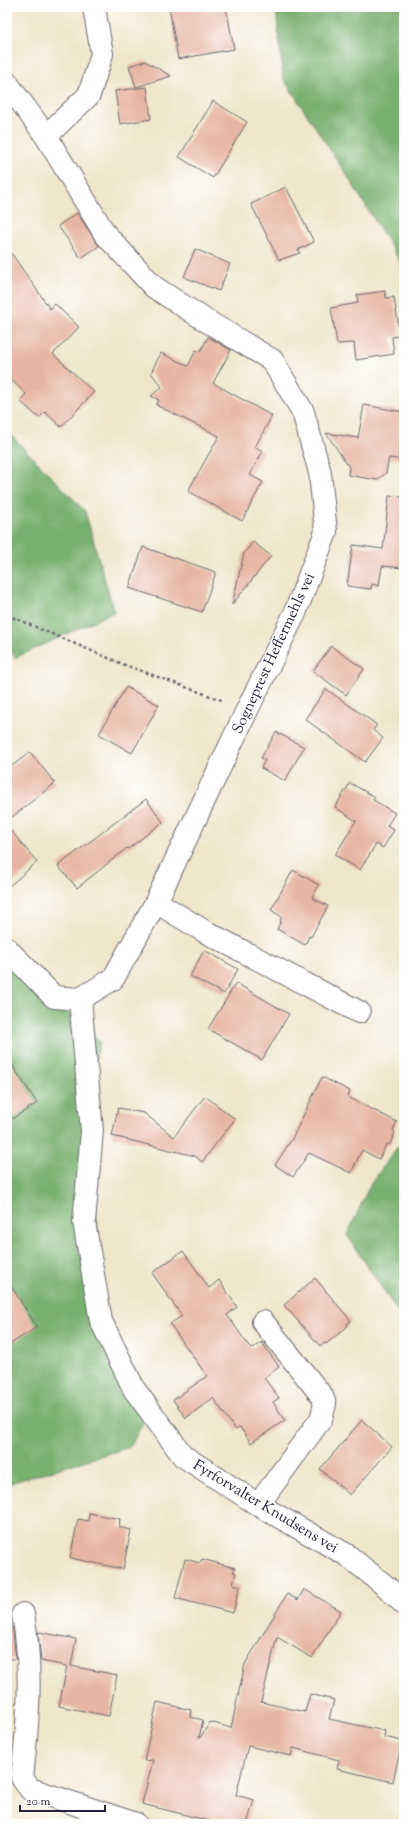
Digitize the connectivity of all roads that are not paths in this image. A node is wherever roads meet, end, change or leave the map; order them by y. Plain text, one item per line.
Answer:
1 (94, 7) edge
2 (7, 83) edge
3 (46, 136) junction
4 (156, 902) junction
5 (7, 949) edge
6 (80, 999) junction
7 (359, 1012) dead end
8 (263, 1322) dead end
9 (260, 1506) junction
10 (404, 1604) edge
11 (24, 1614) dead end
12 (136, 1824) edge

1 - 3 street
2 - 3 street, Sogneprest Heffermehls vei
3 - 4 street, Sogneprest Heffermehls vei
4 - 6 street, Sogneprest Heffermehls vei
4 - 7 street
5 - 6 street
6 - 9 street, Fyrforvalter Knudsens vei
8 - 9 street
9 - 10 street, Fyrforvalter Knudsens vei
11 - 12 street

